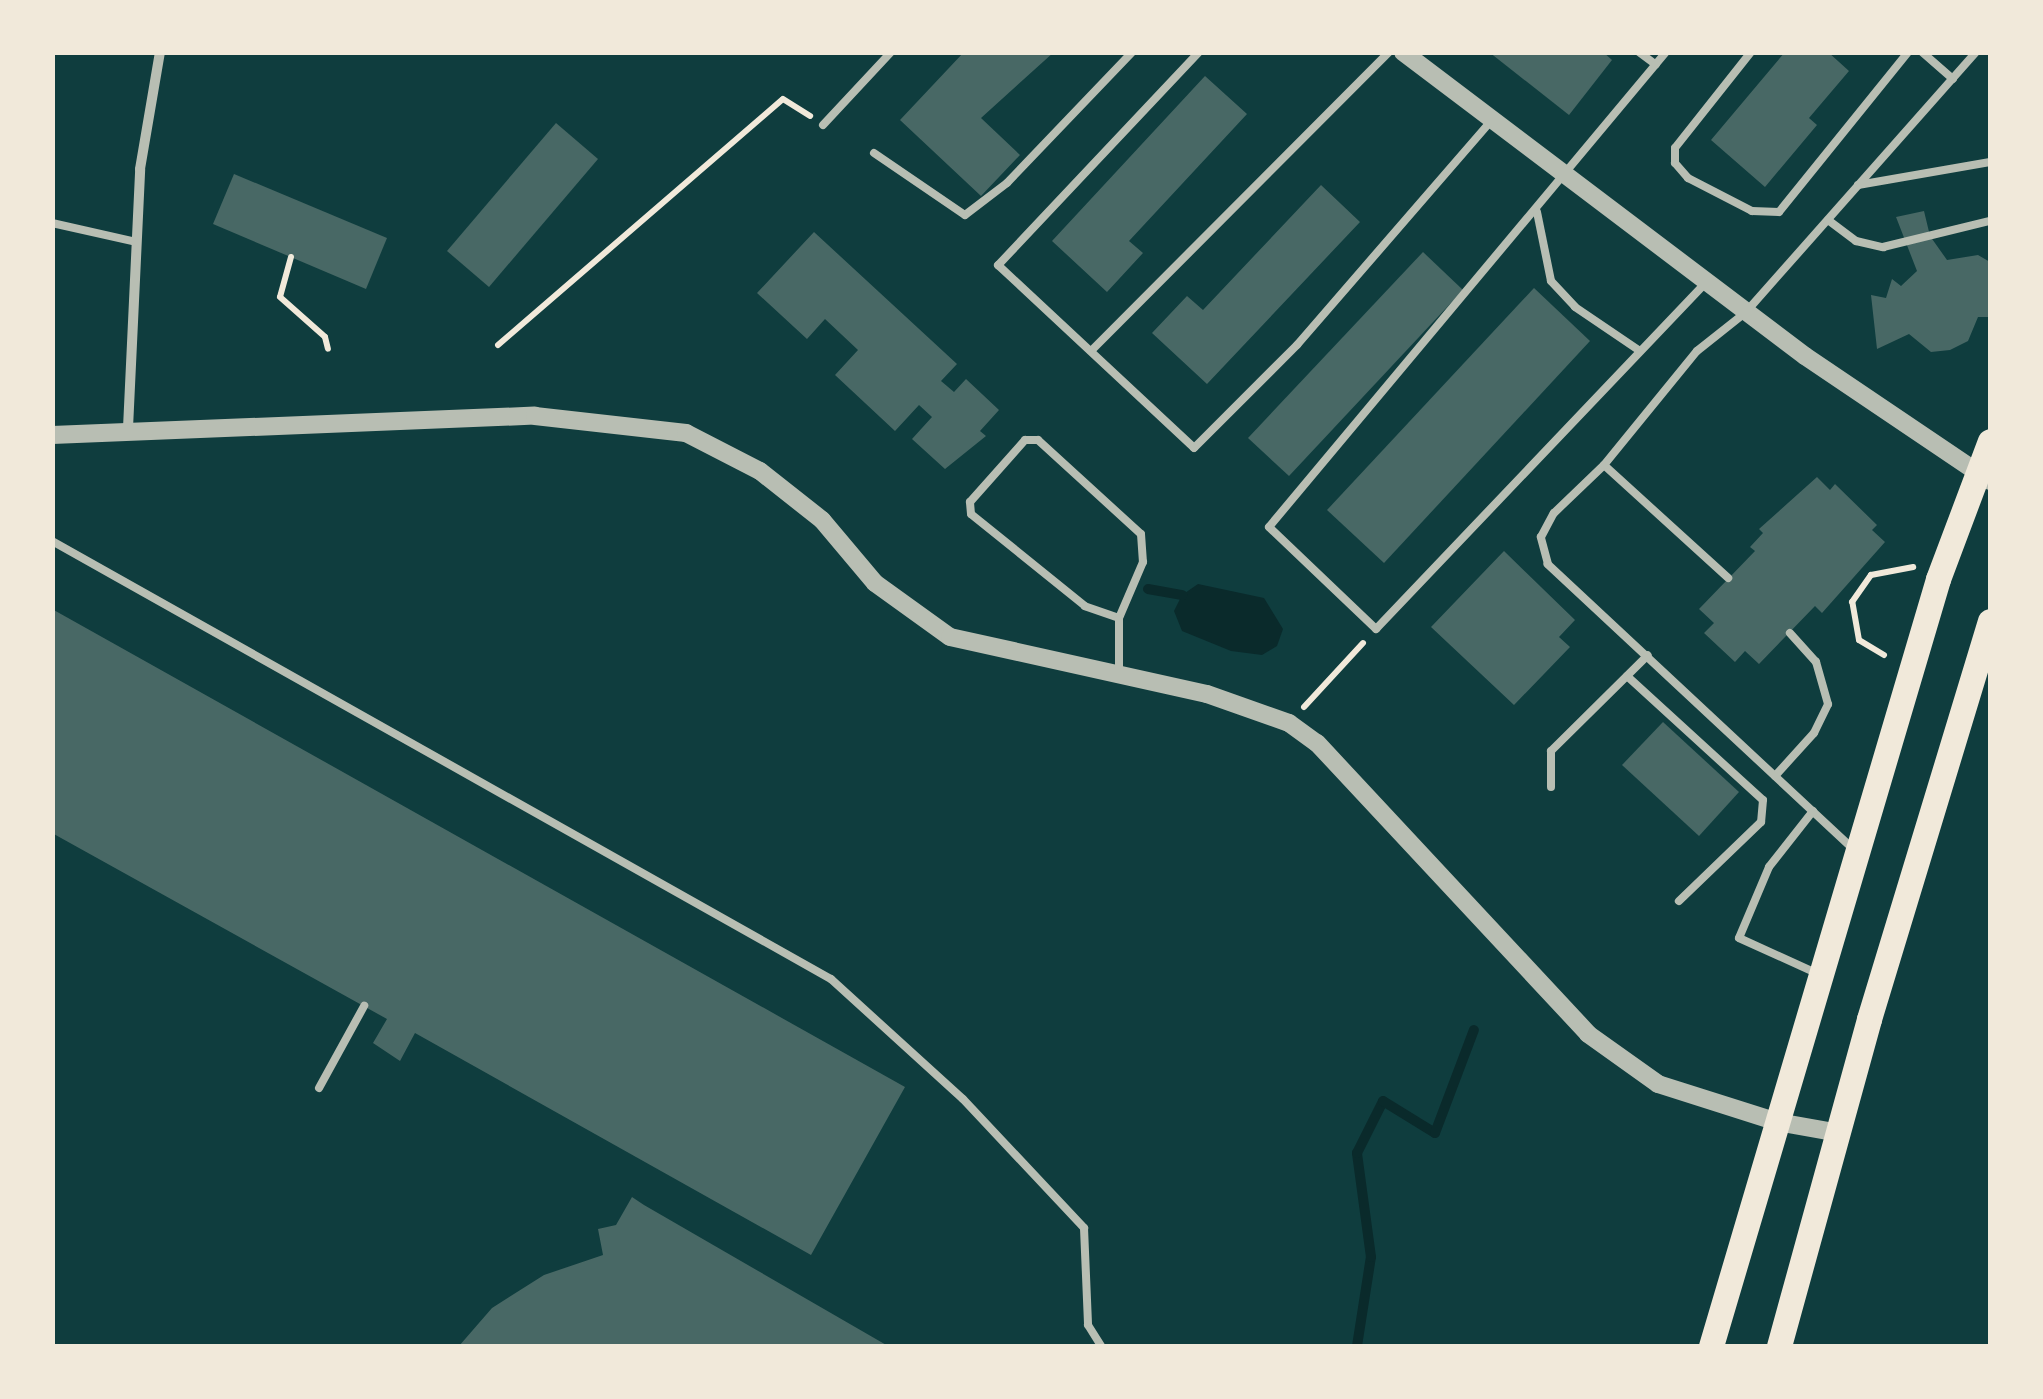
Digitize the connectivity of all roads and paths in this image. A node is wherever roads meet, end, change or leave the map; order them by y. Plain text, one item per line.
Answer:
1 (160, 52) edge
2 (892, 52) edge
3 (1132, 52) edge
4 (1199, 52) edge
5 (1390, 52) edge
6 (1404, 52) edge
7 (1639, 52) edge
8 (1666, 52) edge
9 (1751, 52) edge
10 (1908, 52) edge
11 (1922, 52) edge
12 (1976, 52) edge
13 (1656, 65) junction
14 (1953, 79) junction
15 (1492, 120) junction
16 (823, 125) joint
17 (874, 153) dead end
18 (1990, 162) edge
19 (1566, 177) junction
20 (1858, 185) junction
21 (1536, 212) junction
22 (1828, 220) junction
23 (1990, 220) edge
24 (52, 223) edge
25 (136, 242) junction
26 (290, 257) dead end
27 (1706, 282) junction
28 (1746, 312) junction
29 (498, 345) dead end
30 (328, 349) dead end
31 (1091, 351) junction
32 (1640, 352) junction
33 (128, 428) junction
34 (52, 436) edge
35 (1990, 441) edge
36 (1604, 464) junction
37 (1984, 477) edge
38 (52, 541) edge
39 (1914, 566) dead end
40 (1728, 578) dead end
41 (1120, 618) junction
42 (1990, 621) edge
43 (1376, 628) junction
44 (1790, 634) dead end
45 (1648, 655) junction
46 (1884, 655) dead end
47 (1120, 674) junction
48 (1627, 676) junction
49 (1290, 723) junction
50 (1775, 776) junction
51 (1552, 787) dead end
52 (1813, 811) junction
53 (1855, 850) junction
54 (1680, 900) dead end
55 (1724, 937) dead end
56 (1738, 938) junction
57 (1820, 975) junction
58 (364, 1006) dead end
59 (318, 1088) dead end
60 (1778, 1122) junction
61 (1840, 1133) junction
62 (1102, 1346) edge
63 (1711, 1346) edge
64 (1779, 1346) edge

1 - 25 street
2 - 16 lane
3 - 17 lane
4 - 31 lane
5 - 31 lane
6 - 15 street
7 - 13 lane
8 - 13 lane
9 - 10 lane
11 - 14 lane
12 - 14 lane
13 - 19 lane
14 - 20 lane
15 - 19 street
15 - 31 lane
16 - 29 path
18 - 20 lane
19 - 21 lane
19 - 27 street
20 - 22 lane
21 - 32 lane
21 - 43 lane
22 - 23 lane
22 - 28 lane
24 - 25 lane
25 - 33 street
26 - 30 path
27 - 28 street
27 - 32 lane
28 - 36 lane
28 - 37 street
32 - 43 lane
33 - 34 street
33 - 47 street
35 - 37 main road
36 - 40 lane
36 - 45 lane
37 - 53 main road
38 - 62 lane
39 - 46 path
41 - 41 lane
41 - 47 lane
42 - 61 main road
43 - 49 path
44 - 50 lane
45 - 48 lane
45 - 50 lane
47 - 49 street
48 - 51 lane
48 - 54 lane
49 - 60 street
50 - 52 lane
52 - 53 lane
52 - 56 lane
53 - 57 main road
55 - 56 lane
56 - 57 lane
57 - 60 main road
58 - 59 lane
60 - 61 street
60 - 63 main road
61 - 64 main road

